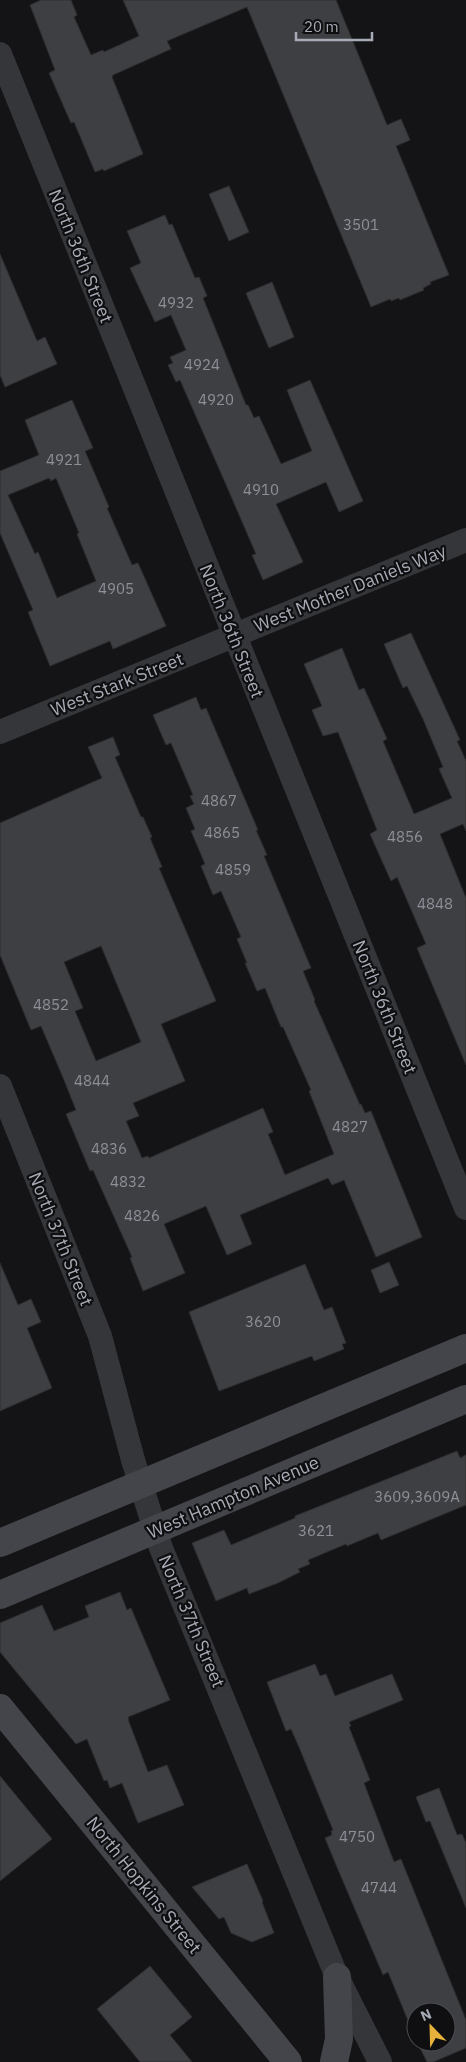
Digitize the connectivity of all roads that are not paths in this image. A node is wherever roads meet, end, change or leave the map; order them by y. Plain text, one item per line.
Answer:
1 (0, 54) edge
2 (466, 540) edge
3 (234, 636) junction
4 (0, 732) edge
5 (0, 1086) edge
6 (466, 1208) edge
7 (466, 1348) edge
8 (466, 1399) edge
9 (140, 1484) junction
10 (155, 1529) junction
11 (0, 1542) edge
12 (0, 1595) edge
13 (0, 1708) edge
14 (337, 1977) junction
15 (288, 2062) edge
16 (334, 2062) edge
17 (380, 2062) edge

1 - 3 street, North 36th Street
2 - 3 street, West Mother Daniels Way
3 - 4 street, West Stark Street
3 - 6 street, North 36th Street
5 - 9 street, North 37th Street
7 - 9 main road
8 - 10 main road, West Hampton Avenue
9 - 10 street, North 37th Street
9 - 11 main road
10 - 12 main road, West Hampton Avenue
10 - 14 street, North 37th Street
13 - 15 main road, North Hopkins Street
14 - 16 main road
14 - 17 street, North 37th Street

